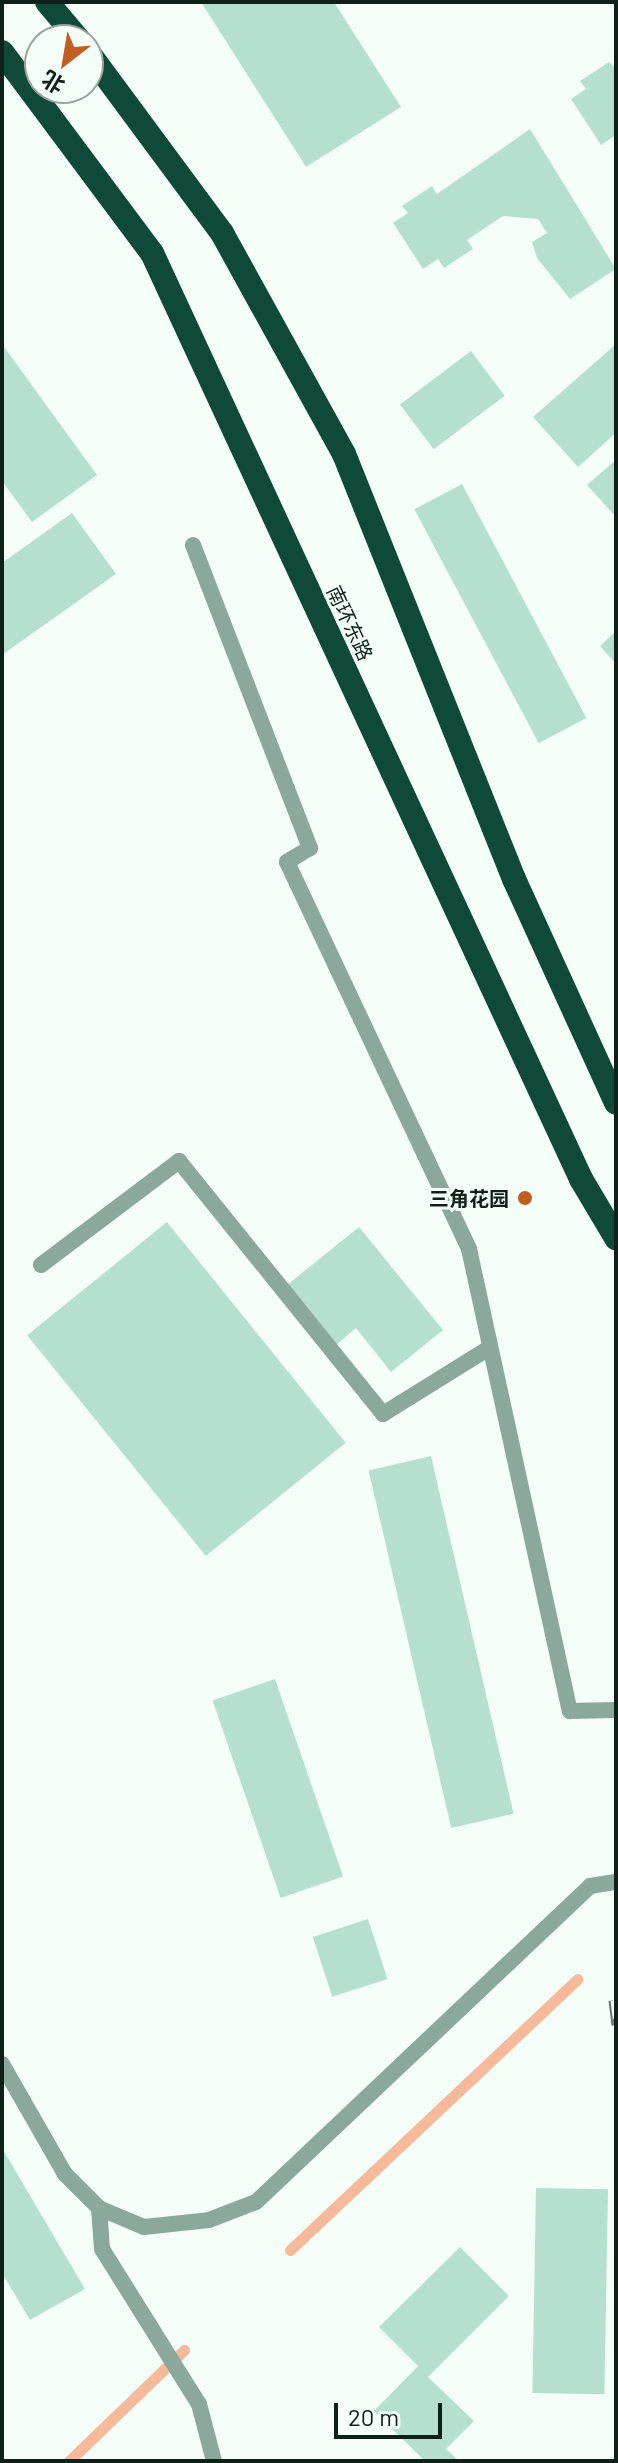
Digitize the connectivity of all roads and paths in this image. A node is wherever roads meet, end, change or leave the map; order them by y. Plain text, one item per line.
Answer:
1 (47, 2) edge
2 (66, 24) edge
3 (2, 52) edge
4 (104, 74) edge
5 (193, 545) dead end
6 (607, 1066) edge
7 (616, 1103) edge
8 (616, 1238) edge
9 (41, 1265) dead end
10 (489, 1348) junction
11 (616, 1710) edge
12 (616, 1882) edge
13 (2, 2064) edge
14 (99, 2208) junction
15 (214, 2461) edge

1 - 2 highway
3 - 8 highway, 南环东路
4 - 6 highway
5 - 10 lane
6 - 7 highway
9 - 10 lane
10 - 11 lane
12 - 14 lane
13 - 14 lane
14 - 15 lane

